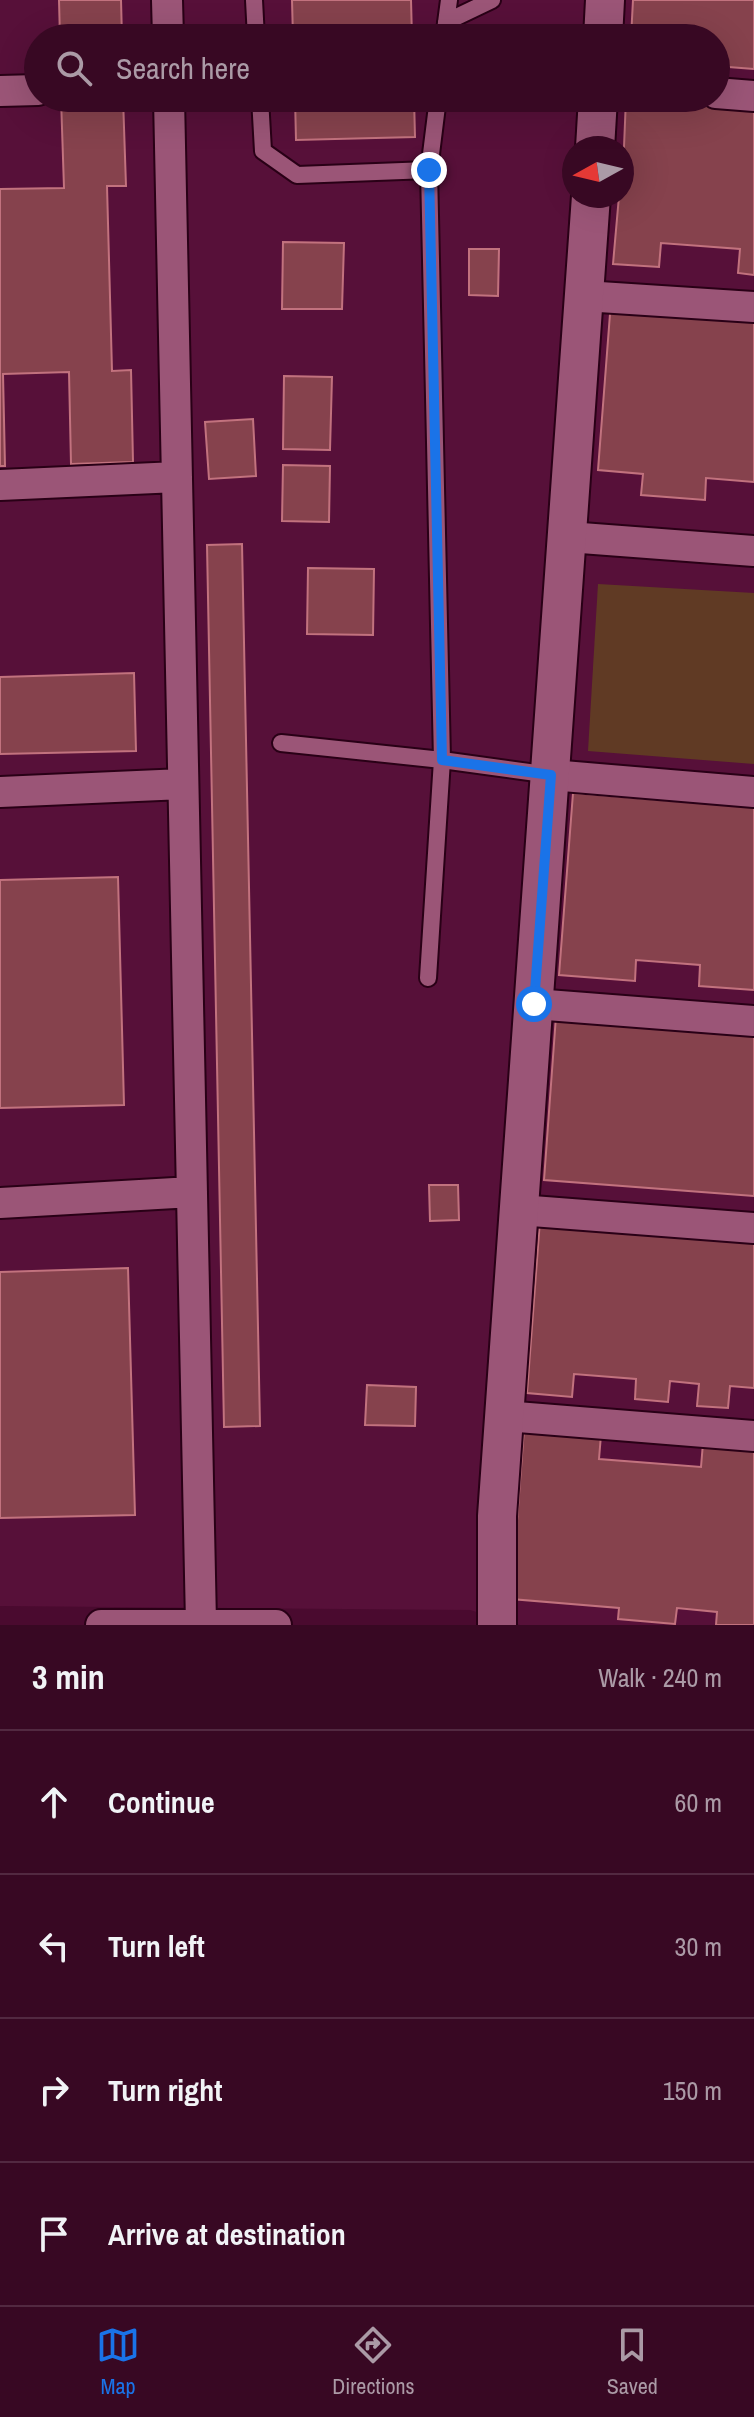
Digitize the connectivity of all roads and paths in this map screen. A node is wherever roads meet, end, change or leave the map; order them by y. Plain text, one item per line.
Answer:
1 (167, 0) edge
2 (254, 0) edge
3 (449, 0) edge
4 (492, 0) edge
5 (605, 0) edge
6 (168, 24) edge
7 (255, 24) edge
8 (446, 24) edge
9 (454, 24) edge
10 (604, 24) edge
11 (24, 90) edge
12 (0, 91) edge
13 (730, 94) edge
14 (754, 96) edge
15 (169, 112) edge
16 (261, 112) edge
17 (436, 112) edge
18 (597, 112) edge
19 (596, 136) edge
20 (429, 170) junction
21 (590, 208) edge
22 (584, 296) junction
23 (754, 307) edge
24 (177, 477) junction
25 (0, 485) edge
26 (568, 537) junction
27 (754, 551) edge
28 (281, 743) dead end
29 (442, 760) junction
30 (551, 775) junction
31 (183, 784) junction
32 (0, 792) edge
33 (754, 792) edge
34 (428, 978) dead end
35 (534, 1004) junction
36 (754, 1021) edge
37 (192, 1192) junction
38 (0, 1203) edge
39 (519, 1210) junction
40 (754, 1228) edge
41 (504, 1416) junction
42 (754, 1436) edge
43 (201, 1623) junction
44 (101, 1625) edge
45 (276, 1625) edge
46 (497, 1625) edge

1 - 6 street
2 - 7 lane
3 - 8 lane
4 - 9 lane
5 - 10 street
11 - 12 street
13 - 14 street
15 - 24 street
16 - 20 lane
17 - 20 lane
18 - 19 street
20 - 29 lane
21 - 22 street
22 - 23 street
22 - 26 street
24 - 25 street
24 - 31 street
26 - 27 street
26 - 30 street
28 - 29 lane
29 - 30 lane
29 - 34 lane
30 - 33 street
30 - 35 street
31 - 32 street
31 - 37 street
35 - 36 street
35 - 39 street
37 - 38 street
37 - 43 street
39 - 40 street
39 - 41 street
41 - 42 street
41 - 46 street
43 - 44 street
43 - 45 street

